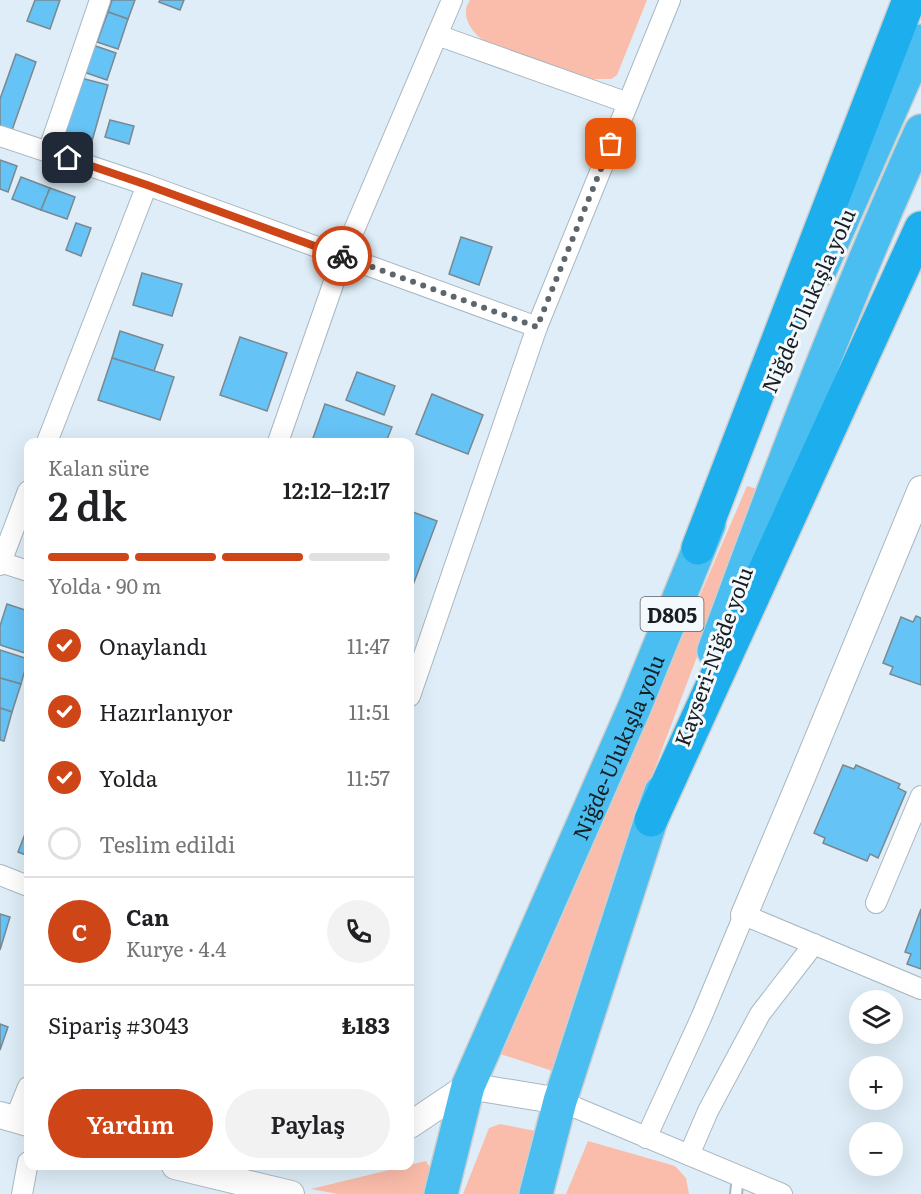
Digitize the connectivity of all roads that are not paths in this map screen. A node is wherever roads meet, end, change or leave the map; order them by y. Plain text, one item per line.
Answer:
1 (100, 0) edge
2 (452, 0) edge
3 (670, 0) edge
4 (909, 0) edge
5 (437, 35) junction
6 (921, 41) edge
7 (628, 103) junction
8 (921, 131) edge
9 (0, 136) edge
10 (48, 152) junction
11 (147, 185) junction
12 (921, 228) edge
13 (343, 256) junction
14 (537, 327) junction
15 (49, 438) edge
16 (279, 438) edge
17 (921, 489) edge
18 (24, 501) edge
19 (698, 548) junction
20 (0, 563) edge
21 (24, 570) edge
22 (414, 684) edge
23 (921, 796) edge
24 (651, 820) junction
25 (914, 832) edge
26 (0, 875) edge
27 (24, 884) edge
28 (876, 903) dead end
29 (744, 915) junction
30 (814, 944) junction
31 (921, 989) edge
32 (468, 1086) junction
33 (24, 1097) edge
34 (560, 1101) junction
35 (15, 1119) edge
36 (414, 1122) edge
37 (646, 1138) junction
38 (689, 1155) junction
39 (26, 1170) edge
40 (185, 1170) edge
41 (737, 1185) edge
42 (226, 1186) edge
43 (22, 1194) edge
44 (291, 1194) edge
45 (441, 1194) edge
46 (536, 1194) edge
47 (782, 1194) edge

1 - 10 street
2 - 5 street
3 - 7 street
4 - 19 highway
5 - 7 street
5 - 13 street
6 - 19 highway, Niğde-Ulukışla yolu / D805
7 - 14 street
8 - 24 highway, Kayseri-Niğde yolu / D805
9 - 10 street
10 - 11 street
11 - 13 street
11 - 15 street
12 - 24 highway
13 - 14 street
13 - 16 street
14 - 22 street
17 - 29 street
18 - 20 street
19 - 32 highway, Niğde-Ulukışla yolu / D805
20 - 21 street
23 - 25 street
24 - 34 highway, Kayseri-Niğde yolu / D805
25 - 28 street
26 - 27 street
29 - 30 street
29 - 37 street
30 - 31 street
30 - 38 street
32 - 34 street
32 - 36 street
32 - 45 highway, Niğde-Ulukışla yolu / D805
33 - 35 street
34 - 37 street
34 - 46 highway, Kayseri-Niğde yolu / D805
37 - 38 street
38 - 41 street
39 - 43 street
40 - 42 street
41 - 47 street
42 - 44 street

